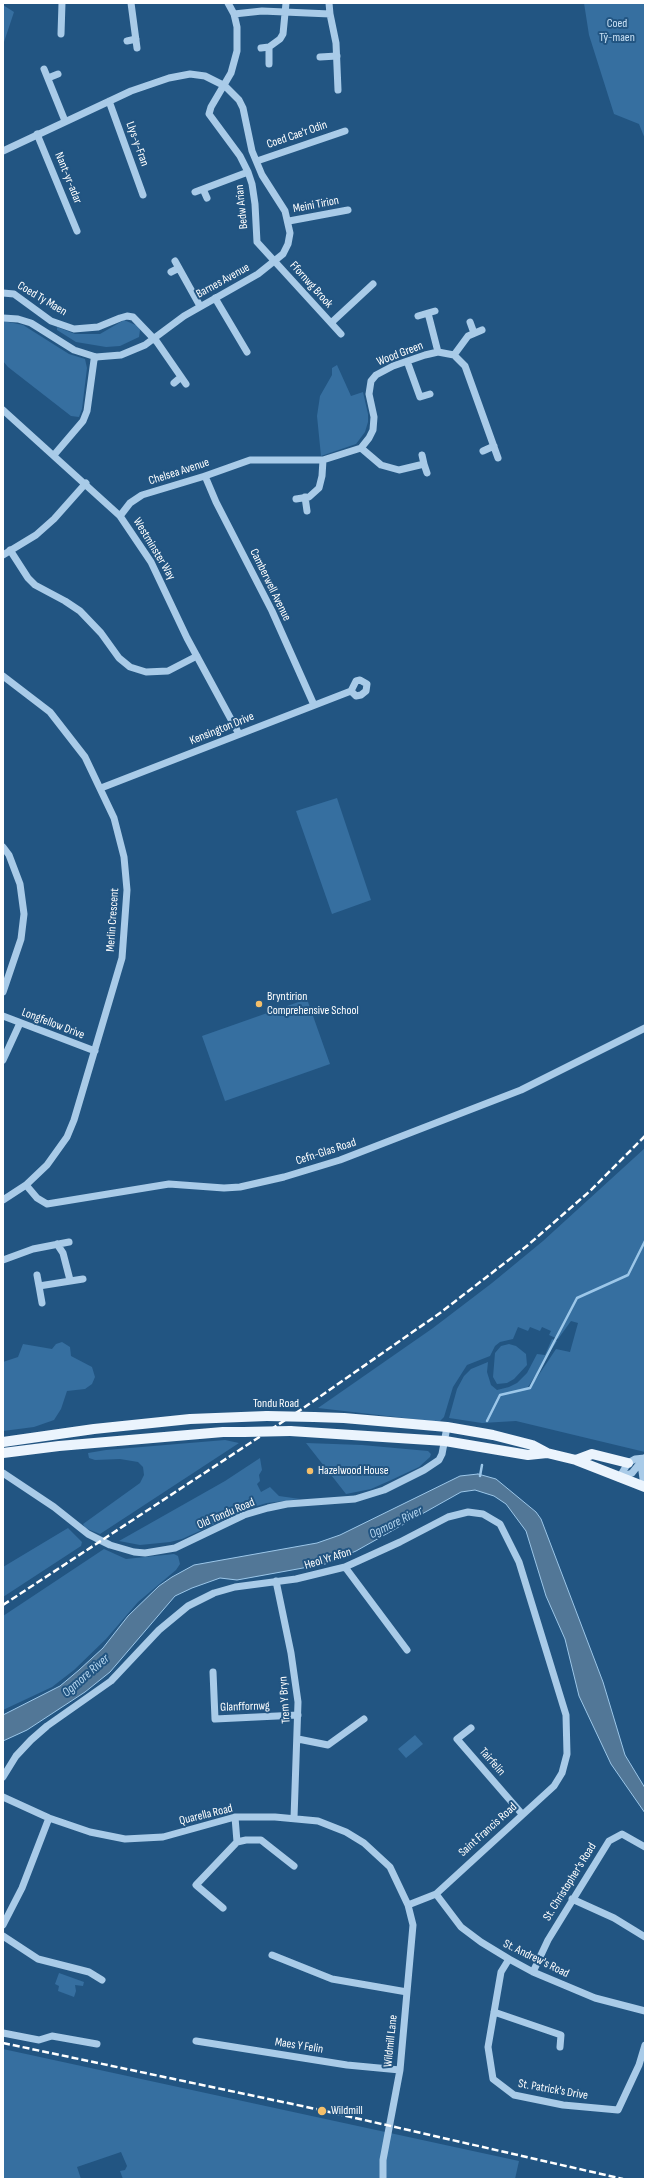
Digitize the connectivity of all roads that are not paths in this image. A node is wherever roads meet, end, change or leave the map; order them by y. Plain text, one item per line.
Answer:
1 (62, 3) edge
2 (131, 3) edge
3 (228, 3) edge
4 (286, 3) edge
5 (329, 3) edge
6 (286, 12) junction
7 (234, 14) junction
8 (330, 14) junction
9 (61, 34) dead end
10 (136, 39) junction
11 (127, 41) dead end
12 (269, 47) junction
13 (137, 48) dead end
14 (260, 48) dead end
15 (337, 56) junction
16 (320, 57) dead end
17 (270, 64) dead end
18 (44, 69) dead end
19 (58, 74) dead end
20 (48, 78) junction
21 (224, 86) junction
22 (338, 90) dead end
23 (109, 101) junction
24 (65, 121) junction
25 (345, 131) dead end
26 (37, 134) junction
27 (4, 148) edge
28 (256, 161) junction
29 (248, 172) junction
30 (203, 189) junction
31 (195, 192) dead end
32 (144, 195) dead end
33 (207, 198) dead end
34 (348, 210) dead end
35 (289, 222) junction
36 (78, 231) dead end
37 (175, 261) dead end
38 (275, 262) junction
39 (179, 268) junction
40 (171, 272) dead end
41 (373, 284) dead end
42 (3, 293) edge
43 (215, 298) junction
44 (200, 306) junction
45 (435, 311) dead end
46 (428, 313) junction
47 (418, 316) dead end
48 (3, 318) edge
49 (470, 322) dead end
50 (331, 323) junction
51 (482, 330) dead end
52 (474, 333) junction
53 (340, 334) dead end
54 (153, 339) junction
55 (247, 352) dead end
56 (438, 352) junction
57 (454, 355) junction
58 (96, 357) junction
59 (407, 361) junction
60 (174, 383) dead end
61 (430, 394) dead end
62 (3, 410) edge
63 (494, 446) junction
64 (361, 448) junction
65 (483, 451) dead end
66 (54, 455) junction
67 (422, 456) dead end
68 (498, 458) dead end
69 (323, 460) junction
70 (424, 464) junction
71 (427, 473) dead end
72 (205, 476) junction
73 (86, 484) junction
74 (305, 497) junction
75 (296, 499) dead end
76 (307, 511) dead end
77 (120, 516) junction
78 (10, 550) junction
79 (3, 555) edge
80 (197, 656) junction
81 (3, 676) edge
82 (351, 691) dead end
83 (314, 705) junction
84 (239, 734) junction
85 (102, 788) junction
86 (3, 847) edge
87 (3, 992) edge
88 (3, 1016) edge
89 (20, 1023) junction
90 (645, 1028) edge
91 (94, 1051) junction
92 (3, 1060) edge
93 (26, 1185) junction
94 (3, 1200) edge
95 (69, 1242) dead end
96 (57, 1244) junction
97 (3, 1260) edge
98 (37, 1275) dead end
99 (83, 1279) dead end
100 (70, 1280) junction
101 (39, 1286) junction
102 (42, 1303) dead end
103 (447, 1427) junction
104 (444, 1441) junction
105 (3, 1442) edge
106 (3, 1453) edge
107 (547, 1454) junction
108 (576, 1460) junction
109 (643, 1460) edge
110 (628, 1463) junction
111 (3, 1473) edge
112 (620, 1478) junction
113 (644, 1486) edge
114 (345, 1567) junction
115 (276, 1581) junction
116 (407, 1650) dead end
117 (213, 1672) dead end
118 (298, 1716) junction
119 (364, 1719) dead end
120 (471, 1728) dead end
121 (298, 1739) junction
122 (567, 1754) joint
123 (3, 1777) edge
124 (3, 1797) edge
125 (522, 1814) junction
126 (235, 1817) junction
127 (49, 1818) junction
128 (294, 1818) junction
129 (237, 1842) junction
130 (645, 1847) edge
131 (294, 1866) dead end
132 (436, 1894) junction
133 (572, 1899) junction
134 (408, 1906) junction
135 (223, 1908) dead end
136 (3, 1925) edge
137 (3, 1936) edge
138 (645, 1937) edge
139 (272, 1955) dead end
140 (509, 1959) junction
141 (533, 1972) junction
142 (102, 1980) dead end
143 (407, 1992) junction
144 (645, 2011) edge
145 (494, 2012) junction
146 (3, 2033) edge
147 (196, 2041) dead end
148 (97, 2044) dead end
149 (645, 2045) edge
150 (560, 2047) dead end
151 (642, 2067) edge
152 (400, 2070) junction
153 (382, 2179) edge

1 - 9 street
2 - 10 street
3 - 7 street
4 - 6 street
5 - 8 street
6 - 7 street
6 - 8 street
6 - 12 street
7 - 21 street
8 - 15 street
10 - 11 street
10 - 13 street
12 - 14 street
12 - 17 street
15 - 16 street
15 - 22 street
18 - 20 street
19 - 20 street
20 - 24 street
21 - 23 street
21 - 28 street
21 - 29 street, Bedw Arian
23 - 24 street
23 - 32 street, Llys-y-Fran
24 - 26 street
25 - 28 street, Coed Cae'r Odin
26 - 27 street
26 - 36 street, Nant-yr-adar
28 - 35 street
29 - 30 street
29 - 38 street, Bedw Arian
30 - 31 street
30 - 33 street
34 - 35 street, Meini Tirion
35 - 38 street, Barnes Avenue
37 - 39 street
38 - 43 street, Barnes Avenue
38 - 50 street, Ffornwg Brook
39 - 40 street
39 - 44 street
41 - 50 street, Ffornwg Brook
42 - 54 street, Coed Ty Maen
43 - 44 street, Barnes Avenue
43 - 55 street
44 - 54 street, Barnes Avenue
45 - 46 street
46 - 47 street
46 - 56 street, Wood Green
48 - 58 street, Barnes Avenue
49 - 52 street
50 - 53 street, Ffornwg Brook
51 - 52 street
52 - 57 street
54 - 58 street, Barnes Avenue
54 - 60 street
56 - 57 street, Wood Green
56 - 59 street, Wood Green
57 - 63 street
58 - 66 street
59 - 61 street
59 - 64 street, Wood Green
62 - 66 street, Westminster Way
63 - 65 street
63 - 68 street
64 - 69 street
64 - 70 street
66 - 73 street, Westminster Way
67 - 70 street
69 - 72 street, Chelsea Avenue
69 - 74 street
70 - 71 street
72 - 77 street, Chelsea Avenue
72 - 83 street, Camberwell Avenue
73 - 77 street, Westminster Way
73 - 78 street
74 - 75 street
74 - 76 street
77 - 80 street, Westminster Way
78 - 79 street
78 - 80 street
80 - 84 street, Westminster Way
81 - 85 street, Merlin Crescent
82 - 83 street, Kensington Drive
83 - 84 street, Kensington Drive
84 - 85 street, Kensington Drive
85 - 91 street, Merlin Crescent
86 - 87 street
88 - 89 street, Longfellow Drive
89 - 91 street, Longfellow Drive
89 - 92 street
90 - 93 street, Cefn-Glas Road
91 - 93 street, Merlin Crescent
93 - 94 street
95 - 96 street
96 - 97 street
96 - 100 street
98 - 101 street
99 - 100 street
100 - 101 street
101 - 102 street
103 - 104 street, Old Tondu Road
103 - 105 main road, Tondu Road, bridge
103 - 107 main road, Tondu Road
104 - 106 main road, Tondu Road, bridge
104 - 107 main road, Tondu Road
104 - 111 street, Old Tondu Road
107 - 108 main road, Tondu Road
108 - 110 main road
108 - 112 main road, Tondu Road
109 - 110 street
109 - 112 street
109 - 113 street
110 - 112 street
112 - 113 main road, Tondu Road
114 - 115 street, Heol Yr Afon
114 - 116 street
114 - 122 street, Heol Yr Afon
115 - 118 street, Trem Y Bryn
115 - 123 street, Heol Yr Afon
117 - 118 street, Glanffornwg
118 - 121 street, Trem Y Bryn
119 - 121 street
120 - 125 street, Tairfelin
121 - 128 street, Trem Y Bryn
122 - 125 street, Saint Francis Road
124 - 127 street, Quarella Road
125 - 132 street, Saint Francis Road
126 - 127 street, Quarella Road
126 - 128 street, Quarella Road
126 - 129 street
127 - 136 street
128 - 134 street, Quarella Road
129 - 131 street
129 - 135 street
130 - 133 street, St. Christopher's Road
132 - 134 street, Saint Francis Road
132 - 140 street, St. Andrew's Road
133 - 138 street
133 - 141 street, St. Christopher's Road
134 - 143 street, Wildmill Lane
137 - 142 street
139 - 143 street
140 - 141 street, St. Andrew's Road
140 - 145 street, St. Patrick's Drive
141 - 144 street, St. Andrew's Road
143 - 152 street, Wildmill Lane
145 - 150 street
145 - 151 street, St. Patrick's Drive
146 - 148 street
147 - 152 street, Maes Y Felin
149 - 151 street, St. Patrick's Drive
152 - 153 street, Wildmill Lane

